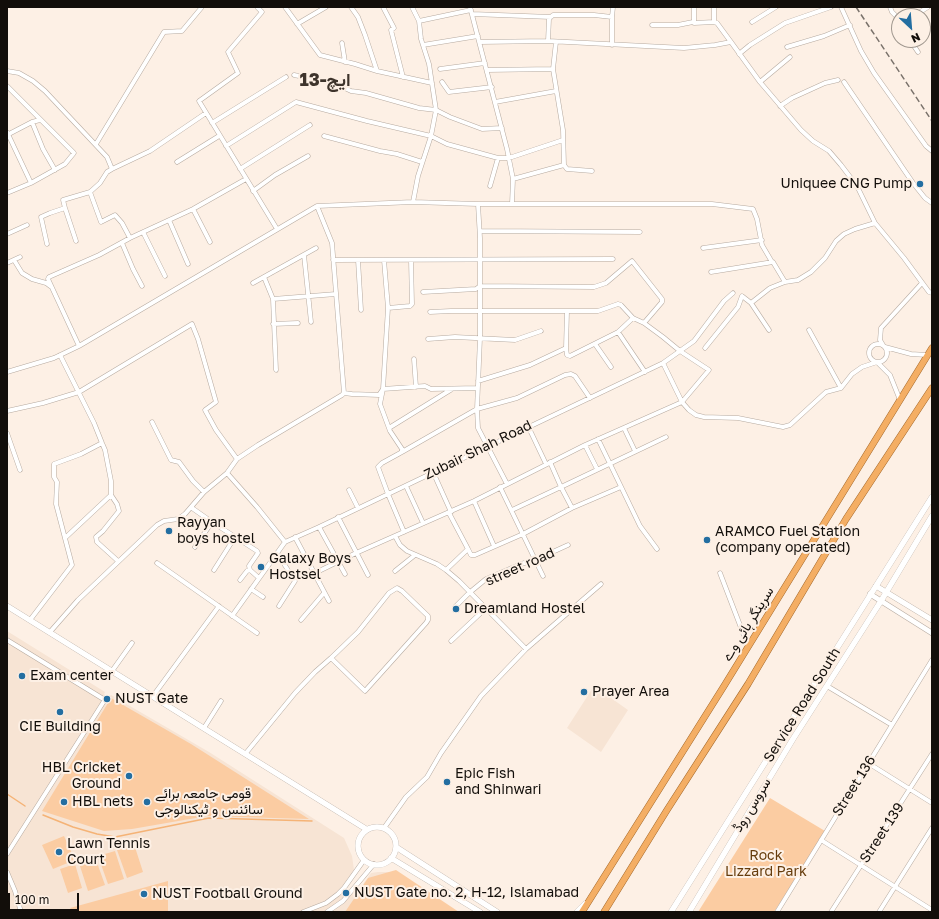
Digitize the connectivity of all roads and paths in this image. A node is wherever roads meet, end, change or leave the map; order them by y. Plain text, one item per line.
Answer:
1 (202, 7) edge
2 (257, 7) edge
3 (285, 7) edge
4 (326, 7) edge
5 (351, 7) edge
6 (383, 7) edge
7 (412, 7) edge
8 (613, 7) edge
9 (694, 7) edge
10 (714, 7) edge
11 (776, 7) edge
12 (831, 7) edge
13 (841, 7) edge
14 (471, 10) edge
15 (551, 17) junction
16 (612, 18) junction
17 (419, 21) junction
18 (693, 22) junction
19 (714, 22) junction
20 (752, 22) dead end
21 (297, 24) junction
22 (652, 25) dead end
23 (850, 25) junction
24 (478, 36) junction
25 (548, 41) junction
26 (480, 42) junction
27 (556, 42) junction
28 (730, 42) junction
29 (342, 43) dead end
30 (423, 45) junction
31 (612, 45) junction
32 (787, 47) dead end
33 (915, 48) edge
34 (918, 52) dead end
35 (739, 54) junction
36 (790, 57) dead end
37 (345, 62) junction
38 (485, 63) junction
39 (440, 69) dead end
40 (553, 69) junction
41 (7, 70) edge
42 (487, 70) junction
43 (377, 71) junction
44 (294, 75) dead end
45 (404, 76) junction
46 (286, 77) dead end
47 (838, 80) dead end
48 (442, 82) dead end
49 (760, 82) junction
50 (844, 82) dead end
51 (432, 83) junction
52 (7, 86) edge
53 (492, 87) junction
54 (556, 91) junction
55 (496, 102) junction
56 (780, 106) junction
57 (436, 110) junction
58 (206, 113) junction
59 (40, 120) junction
60 (32, 122) junction
61 (212, 123) junction
62 (310, 125) dead end
63 (502, 128) junction
64 (7, 134) edge
65 (219, 136) junction
66 (324, 136) dead end
67 (431, 136) junction
68 (564, 140) junction
69 (96, 144) junction
70 (226, 146) junction
71 (932, 151) edge
72 (308, 156) dead end
73 (498, 158) junction
74 (509, 158) junction
75 (177, 162) dead end
76 (422, 162) junction
77 (564, 165) junction
78 (112, 169) junction
79 (240, 169) junction
80 (54, 170) junction
81 (592, 171) dead end
82 (246, 179) junction
83 (513, 179) junction
84 (31, 183) junction
85 (490, 186) dead end
86 (254, 191) junction
87 (90, 192) junction
88 (7, 193) edge
89 (413, 202) junction
90 (932, 203) edge
91 (478, 204) junction
92 (512, 204) junction
93 (317, 206) junction
94 (65, 208) junction
95 (193, 209) junction
96 (170, 220) junction
97 (875, 223) junction
98 (27, 225) dead end
99 (277, 230) junction
100 (480, 231) junction
101 (143, 232) junction
102 (640, 232) dead end
103 (7, 234) edge
104 (130, 238) junction
105 (762, 240) junction
106 (76, 241) dead end
107 (210, 242) dead end
108 (122, 243) junction
109 (48, 244) dead end
110 (316, 248) dead end
111 (703, 248) dead end
112 (304, 255) junction
113 (20, 257) dead end
114 (480, 259) junction
115 (613, 259) dead end
116 (14, 260) junction
117 (334, 260) junction
118 (358, 260) junction
119 (384, 260) junction
120 (412, 260) junction
121 (772, 262) junction
122 (7, 263) edge
123 (188, 264) dead end
124 (711, 272) dead end
125 (165, 276) dead end
126 (264, 276) junction
127 (785, 282) junction
128 (253, 283) dead end
129 (922, 283) junction
130 (142, 286) dead end
131 (480, 286) junction
132 (52, 288) junction
133 (423, 292) dead end
134 (733, 293) dead end
135 (932, 293) edge
136 (336, 294) junction
137 (308, 296) junction
138 (273, 299) junction
139 (751, 304) junction
140 (388, 308) junction
141 (361, 310) dead end
142 (479, 311) junction
143 (567, 311) junction
144 (430, 312) dead end
145 (633, 318) junction
146 (311, 322) dead end
147 (298, 323) dead end
148 (644, 323) junction
149 (273, 324) junction
150 (769, 330) dead end
151 (809, 330) dead end
152 (541, 331) dead end
153 (618, 332) junction
154 (480, 338) junction
155 (428, 339) dead end
156 (595, 344) junction
157 (79, 346) junction
158 (884, 346) junction
159 (566, 348) junction
160 (704, 348) dead end
161 (932, 348) edge
162 (680, 351) junction
163 (60, 355) junction
164 (928, 355) junction
165 (414, 359) dead end
166 (877, 362) junction
167 (663, 363) junction
168 (611, 367) dead end
169 (276, 370) dead end
170 (7, 372) edge
171 (645, 372) junction
172 (478, 381) junction
173 (416, 387) junction
174 (477, 388) junction
175 (842, 388) junction
176 (932, 388) edge
177 (452, 389) junction
178 (383, 390) junction
179 (79, 392) junction
180 (344, 393) junction
181 (590, 398) junction
182 (900, 400) junction
183 (682, 402) junction
184 (477, 409) junction
185 (7, 411) edge
186 (152, 422) dead end
187 (528, 426) junction
188 (389, 428) junction
189 (624, 428) junction
190 (7, 433) edge
191 (666, 437) dead end
192 (598, 439) junction
193 (102, 443) junction
194 (585, 445) junction
195 (486, 446) junction
196 (635, 451) junction
197 (402, 452) junction
198 (237, 459) junction
199 (548, 463) junction
200 (609, 464) junction
201 (597, 469) junction
202 (20, 470) dead end
203 (433, 472) junction
204 (227, 473) junction
205 (507, 484) junction
206 (406, 486) junction
207 (500, 487) junction
208 (562, 487) junction
209 (621, 487) junction
210 (349, 490) dead end
211 (204, 492) junction
212 (111, 494) junction
213 (388, 494) junction
214 (932, 497) edge
215 (474, 501) junction
216 (192, 508) junction
217 (358, 508) junction
218 (572, 508) junction
219 (512, 510) junction
220 (450, 512) junction
221 (932, 516) edge
222 (338, 517) junction
223 (212, 522) junction
224 (423, 523) junction
225 (320, 527) junction
226 (404, 532) junction
227 (523, 534) junction
228 (395, 536) junction
229 (235, 537) junction
230 (295, 537) junction
231 (65, 538) junction
232 (285, 542) junction
233 (568, 545) dead end
234 (494, 546) junction
235 (195, 547) dead end
236 (468, 549) junction
237 (658, 550) dead end
238 (278, 553) junction
239 (356, 553) junction
240 (415, 555) junction
241 (535, 560) junction
242 (118, 561) junction
243 (338, 561) junction
244 (157, 563) dead end
245 (214, 570) dead end
246 (250, 570) junction
247 (446, 570) junction
248 (395, 571) dead end
249 (315, 573) junction
250 (720, 573) dead end
251 (345, 574) dead end
252 (368, 575) dead end
253 (543, 576) dead end
254 (259, 578) junction
255 (240, 580) dead end
256 (601, 584) dead end
257 (876, 586) junction
258 (251, 589) junction
259 (324, 593) junction
260 (469, 593) junction
261 (886, 593) junction
262 (870, 594) junction
263 (263, 597) dead end
264 (881, 601) junction
265 (329, 602) dead end
266 (7, 606) edge
267 (219, 606) junction
268 (280, 606) dead end
269 (455, 608) dead end
270 (486, 609) junction
271 (232, 616) junction
272 (30, 620) junction
273 (301, 620) dead end
274 (932, 620) edge
275 (50, 632) junction
276 (257, 633) dead end
277 (932, 633) edge
278 (7, 640) edge
279 (451, 641) dead end
280 (132, 643) dead end
281 (748, 646) junction
282 (526, 649) junction
283 (331, 658) junction
284 (932, 660) edge
285 (112, 671) junction
286 (827, 686) junction
287 (153, 696) junction
288 (221, 701) dead end
289 (892, 725) junction
290 (204, 728) junction
291 (246, 753) junction
292 (932, 754) edge
293 (868, 763) junction
294 (911, 789) junction
295 (932, 803) edge
296 (384, 828) junction
297 (932, 828) edge
298 (366, 829) junction
299 (821, 840) junction
300 (396, 847) junction
301 (7, 854) edge
302 (391, 858) junction
303 (364, 860) junction
304 (374, 864) junction
305 (862, 865) junction
306 (7, 872) edge
307 (895, 886) junction
308 (588, 902) junction
309 (931, 910) edge
310 (673, 911) edge
311 (21, 912) edge
312 (303, 912) edge
313 (327, 912) edge
314 (480, 912) edge
315 (497, 912) edge
316 (577, 912) edge
317 (582, 912) edge
318 (604, 912) edge
319 (689, 912) edge
320 (777, 912) edge
321 (831, 912) edge
322 (879, 912) edge

1 - 69 street
2 - 58 street
3 - 21 street
4 - 21 street
5 - 43 street
6 - 45 street
7 - 17 street
8 - 16 street
9 - 18 street
10 - 19 street
11 - 20 street
12 - 35 street
13 - 23 street
14 - 15 street
14 - 17 street
14 - 24 street
15 - 16 street
15 - 25 street
16 - 31 street
17 - 30 street
18 - 19 street
18 - 22 street
19 - 28 street
21 - 37 street
23 - 32 street
23 - 71 street
24 - 26 street
24 - 30 street
25 - 26 street
25 - 27 street
26 - 38 street
27 - 31 street
27 - 40 street
28 - 31 street
28 - 35 street
29 - 37 street
30 - 51 street
33 - 34 street
35 - 49 street
36 - 49 street
37 - 43 street
38 - 39 street
38 - 42 street
40 - 42 street
40 - 54 street
41 - 69 street
42 - 53 street
43 - 45 street
44 - 57 street
45 - 51 street
46 - 61 street
47 - 56 street
48 - 53 street
49 - 56 street
50 - 90 street
51 - 57 street
52 - 59 street
53 - 55 street
54 - 55 street
54 - 68 street
55 - 63 street
56 - 97 street
57 - 63 street
57 - 67 street
58 - 61 street
58 - 78 street
59 - 60 street
59 - 80 street
60 - 64 street
60 - 80 street
61 - 65 street
62 - 79 street
63 - 74 street
64 - 84 street
65 - 70 street
65 - 75 street
66 - 76 street
67 - 70 street
67 - 73 street
67 - 76 street
68 - 74 street
68 - 77 street
69 - 78 street
70 - 79 street
72 - 86 street
73 - 74 street
73 - 85 street
74 - 83 street
76 - 89 street
77 - 81 street
77 - 83 street
78 - 87 street
79 - 82 street
80 - 84 street
82 - 86 street
82 - 95 street
83 - 92 street
84 - 88 street
86 - 99 street
87 - 94 street
87 - 104 street
89 - 91 street
89 - 93 street
91 - 92 street
91 - 100 street
92 - 105 street
93 - 99 street
93 - 117 street
94 - 106 street
94 - 109 street
95 - 96 street
95 - 107 street
96 - 101 street
96 - 123 street
97 - 127 street
97 - 129 street
98 - 103 street
99 - 157 street
100 - 102 street
100 - 114 street
101 - 104 street
101 - 125 street
104 - 108 street
105 - 111 street
105 - 121 street
108 - 130 street
108 - 132 street
110 - 112 street
112 - 126 street
112 - 137 street
113 - 116 street
114 - 115 street
114 - 120 street
114 - 131 street
116 - 122 street
116 - 132 street
117 - 118 street
117 - 136 street
118 - 119 street
118 - 141 street
119 - 120 street
119 - 140 street
120 - 140 street
121 - 124 street
121 - 127 street
126 - 128 street
126 - 138 street
127 - 139 street
129 - 135 street
129 - 158 street
131 - 133 street
131 - 142 street
131 - 148 street
132 - 157 street
134 - 162 street, Zubair Shah Road
136 - 137 street
136 - 180 street
137 - 138 street
137 - 146 street
138 - 149 street
139 - 150 street
139 - 160 street
140 - 178 street
142 - 143 street
142 - 144 street
142 - 154 street
143 - 145 street
143 - 159 street
145 - 148 street
145 - 153 street
147 - 149 street
148 - 162 street
149 - 169 street
151 - 175 street
152 - 154 street
153 - 156 street
153 - 171 street
154 - 155 street
154 - 172 street
156 - 159 street
156 - 168 street
157 - 163 street
158 - 164 street
158 - 166 street
158 - 166 street
159 - 172 street
161 - 164 highway, سرینگر ہائی وے
162 - 167 street, Zubair Shah Road
162 - 183 street
163 - 170 street
163 - 179 street
164 - 182 highway, سرینگر ہائی وے
165 - 173 street
166 - 175 street
166 - 182 street
167 - 171 street, Zubair Shah Road
167 - 183 street
171 - 181 street, Zubair Shah Road
172 - 174 street
173 - 177 street
173 - 178 street
174 - 177 street
174 - 184 street
175 - 183 street
176 - 318 highway
177 - 188 street
178 - 180 street
178 - 188 street
179 - 185 street
179 - 193 street
179 - 198 street
180 - 198 street
181 - 184 street
181 - 187 street, Zubair Shah Road
182 - 281 highway, سرینگر ہائی وے
183 - 189 street
184 - 195 street
184 - 197 street
186 - 211 street
187 - 195 street, Zubair Shah Road
187 - 199 street
188 - 197 street
189 - 192 street
189 - 196 street
190 - 202 street
191 - 196 street
192 - 194 street
192 - 200 street
193 - 212 street
193 - 231 street
194 - 199 street
194 - 201 street
195 - 203 street, Zubair Shah Road
195 - 205 street
196 - 200 street
197 - 213 street
198 - 204 street
199 - 205 street
199 - 208 street
200 - 201 street
200 - 209 street
201 - 208 street
203 - 206 street, Zubair Shah Road
203 - 220 street
204 - 211 street
204 - 232 street
205 - 207 street
206 - 213 street, Zubair Shah Road
206 - 224 street
207 - 215 street
207 - 219 street
208 - 218 street
208 - 219 street
209 - 218 street
209 - 237 street
210 - 217 street
211 - 216 street
212 - 231 street
212 - 242 street
213 - 217 street, Zubair Shah Road
213 - 226 street
214 - 257 main road, Service Road South
215 - 220 street
215 - 234 street
216 - 223 street
216 - 242 street
217 - 222 street, Zubair Shah Road
218 - 227 street
219 - 227 street
220 - 224 street
220 - 236 street
221 - 261 main road, سروس روڈ
222 - 225 street, Zubair Shah Road
222 - 239 street
223 - 229 street
223 - 235 street
224 - 226 street
225 - 230 street, Zubair Shah Road
225 - 243 street
226 - 228 street
227 - 234 street
227 - 241 street
228 - 239 street
228 - 240 street
229 - 245 street
229 - 246 street
230 - 232 street, Zubair Shah Road
230 - 249 street
231 - 272 street
232 - 238 street
233 - 241 street, street road
234 - 236 street
236 - 247 street
238 - 254 street
238 - 268 street
239 - 243 street
239 - 252 street
240 - 247 street
240 - 248 street
241 - 253 street
241 - 260 street, street road
242 - 275 street
243 - 249 street
243 - 251 street
244 - 267 street
246 - 254 street
246 - 255 street
247 - 260 street
249 - 259 street
250 - 281 street
254 - 258 street
256 - 282 street
257 - 261 street
257 - 262 main road, Service Road South
258 - 263 street
258 - 271 street
259 - 265 street
259 - 273 street
260 - 269 street, street road
260 - 270 street
261 - 264 main road, سروس روڈ
261 - 274 street
262 - 264 street
262 - 310 main road, Service Road South
264 - 277 street
264 - 286 main road, سروس روڈ
266 - 272 main road
267 - 271 street
267 - 287 street
270 - 279 street
270 - 282 street
271 - 276 street
272 - 275 main road
275 - 285 main road
278 - 301 street
280 - 285 street
281 - 308 highway, سرینگر ہائی وے
282 - 296 street
283 - 283 street
283 - 291 street
284 - 289 street, Street 136
285 - 287 main road
286 - 289 street
286 - 319 main road, سروس روڈ
287 - 290 main road
288 - 290 street
289 - 293 street, Street 136
290 - 291 main road
291 - 298 main road
292 - 294 street, Street 139
293 - 294 street
293 - 299 street, Street 136
294 - 295 street
294 - 305 street, Street 139
296 - 298 main road
296 - 300 main road
297 - 307 street
298 - 303 main road
299 - 305 street
299 - 320 street, Street 136
300 - 302 main road
300 - 315 main road
302 - 304 main road
302 - 314 main road
303 - 304 main road
303 - 312 street
304 - 313 street
305 - 307 street
305 - 321 street, Street 139
306 - 311 street
307 - 309 street
307 - 322 street
308 - 316 main road
308 - 317 highway, سرینگر ہائی وے

